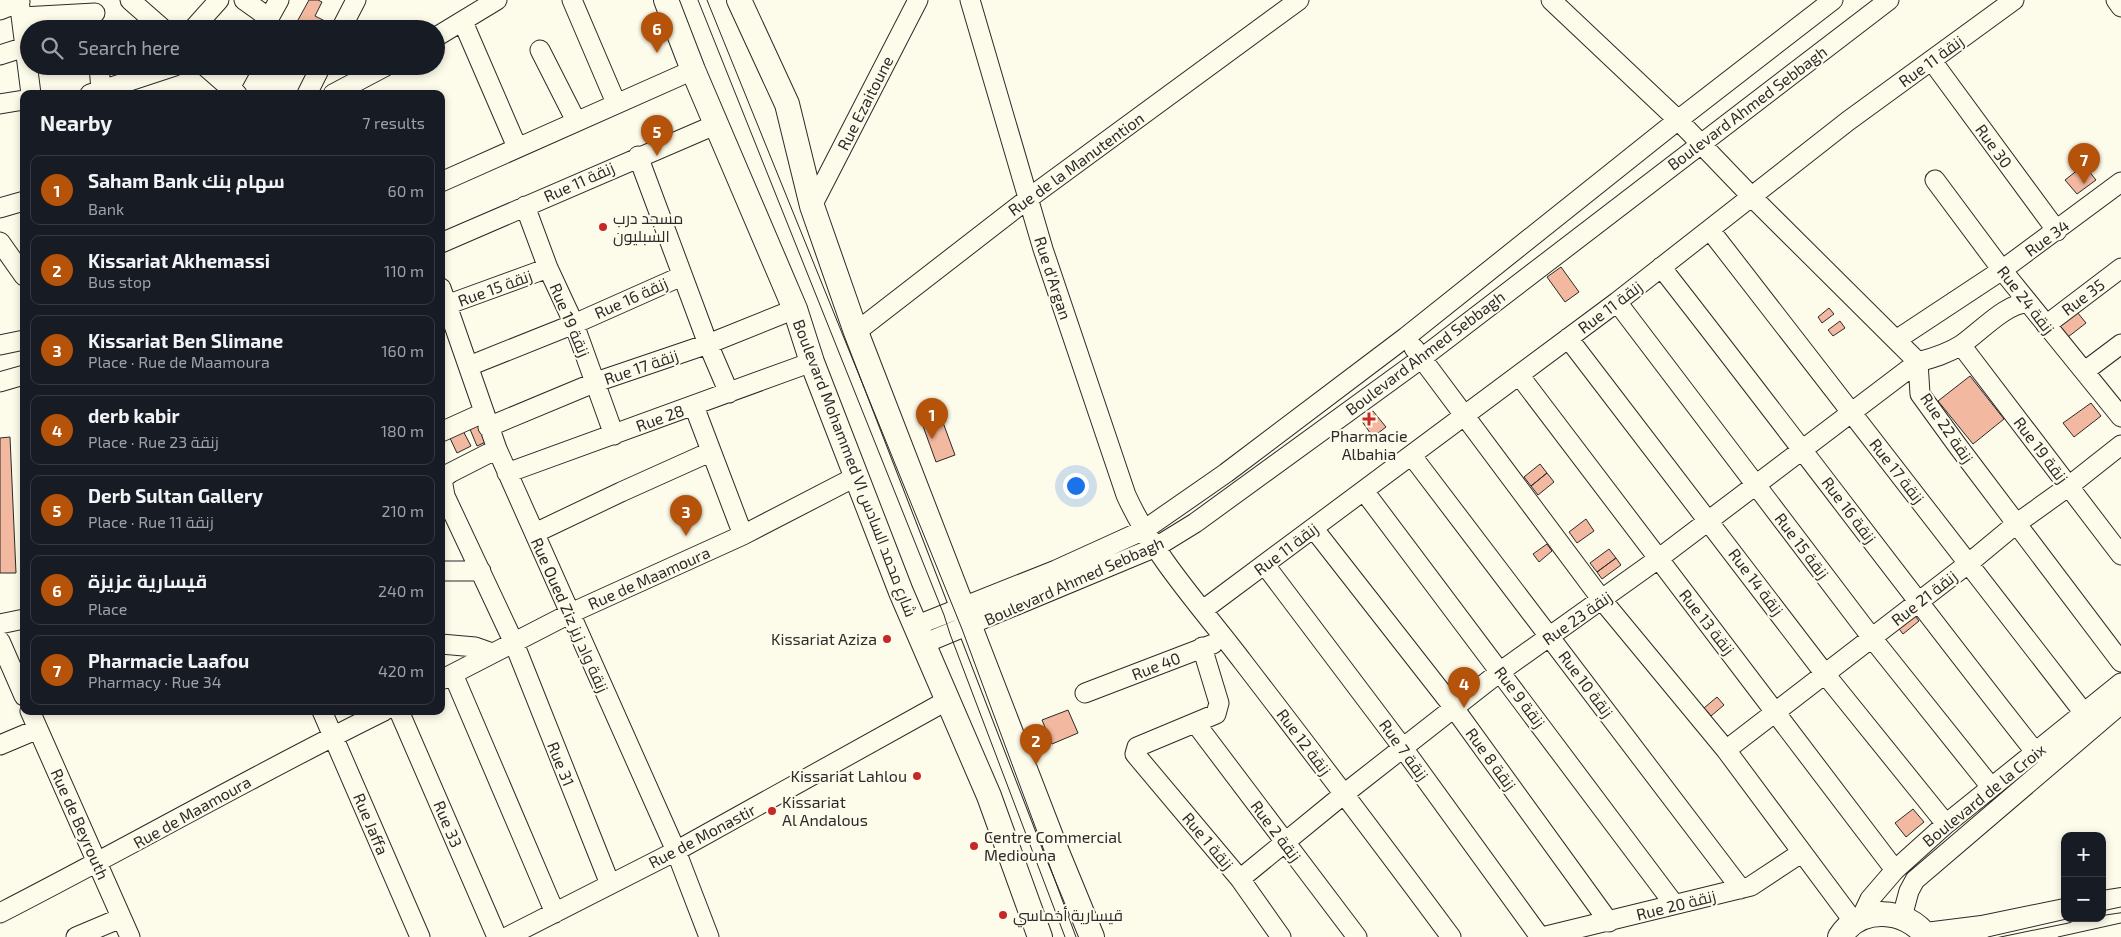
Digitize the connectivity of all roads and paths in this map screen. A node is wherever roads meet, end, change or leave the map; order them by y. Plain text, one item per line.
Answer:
1 (130, 0) edge
2 (219, 0) edge
3 (244, 0) edge
4 (279, 0) edge
5 (356, 0) edge
6 (497, 0) edge
7 (572, 0) edge
8 (666, 0) edge
9 (739, 0) edge
10 (918, 0) edge
11 (970, 0) edge
12 (1300, 0) edge
13 (1551, 0) edge
14 (1834, 0) edge
15 (1889, 0) edge
16 (2014, 0) edge
17 (2116, 0) edge
18 (20, 7) edge
19 (2121, 7) edge
20 (0, 10) edge
21 (95, 14) edge
22 (22, 20) edge
23 (153, 20) edge
24 (200, 20) edge
25 (263, 20) edge
26 (268, 20) edge
27 (346, 20) edge
28 (464, 22) junction
29 (445, 33) edge
30 (20, 49) edge
31 (540, 50) dead end
32 (0, 55) edge
33 (1932, 61) junction
34 (693, 70) junction
35 (29, 75) edge
36 (98, 75) edge
37 (147, 75) edge
38 (215, 75) edge
39 (239, 75) edge
40 (316, 75) edge
41 (369, 75) edge
42 (31, 90) edge
43 (95, 90) edge
44 (101, 90) edge
45 (233, 90) edge
46 (234, 90) edge
47 (309, 90) edge
48 (341, 90) edge
49 (20, 101) edge
50 (616, 103) junction
51 (0, 104) edge
52 (1678, 120) junction
53 (576, 121) junction
54 (717, 124) junction
55 (1700, 144) junction
56 (518, 148) junction
57 (638, 156) junction
58 (445, 180) edge
59 (1934, 180) dead end
60 (2121, 182) edge
61 (1752, 197) junction
62 (1029, 198) junction
63 (20, 202) edge
64 (525, 206) junction
65 (812, 206) junction
66 (0, 208) edge
67 (1710, 230) junction
68 (2057, 231) junction
69 (445, 241) edge
70 (0, 242) edge
71 (1503, 261) junction
72 (1661, 267) junction
73 (548, 268) junction
74 (2121, 268) edge
75 (20, 270) edge
76 (2002, 270) junction
77 (682, 276) junction
78 (1519, 282) junction
79 (445, 299) edge
80 (1616, 302) junction
81 (2028, 303) junction
82 (445, 305) edge
83 (795, 309) junction
84 (574, 324) junction
85 (2046, 325) junction
86 (856, 332) junction
87 (1406, 337) junction
88 (1568, 338) junction
89 (1896, 340) junction
90 (20, 341) edge
91 (708, 344) junction
92 (2121, 344) edge
93 (0, 345) edge
94 (1961, 345) junction
95 (1422, 358) junction
96 (812, 362) junction
97 (1918, 362) junction
98 (469, 366) junction
99 (2084, 371) junction
100 (1358, 373) junction
101 (1519, 375) junction
102 (20, 376) edge
103 (0, 382) edge
104 (596, 382) junction
105 (729, 393) junction
106 (1373, 393) junction
107 (694, 406) junction
108 (1850, 411) junction
109 (1465, 416) junction
110 (2121, 417) edge
111 (486, 420) junction
112 (445, 431) edge
113 (614, 435) junction
114 (2121, 445) edge
115 (1802, 448) junction
116 (497, 449) junction
117 (710, 452) junction
118 (1412, 456) junction
119 (507, 472) junction
120 (858, 476) junction
121 (1755, 484) junction
122 (445, 486) edge
123 (2069, 486) junction
124 (1364, 491) junction
125 (445, 495) edge
126 (1709, 520) junction
127 (2016, 524) junction
128 (1314, 528) junction
129 (1144, 530) junction
130 (535, 534) junction
131 (743, 535) junction
132 (1156, 547) junction
133 (2121, 554) edge
134 (1658, 559) junction
135 (1969, 563) junction
136 (1264, 565) junction
137 (445, 571) edge
138 (481, 571) junction
139 (1059, 578) junction
140 (1602, 600) junction
141 (1918, 602) junction
142 (1203, 610) junction
143 (571, 613) junction
144 (967, 617) junction
145 (20, 620) edge
146 (0, 624) edge
147 (919, 635) junction
148 (1550, 636) junction
149 (1872, 638) junction
150 (1226, 640) junction
151 (0, 641) edge
152 (514, 643) junction
153 (445, 644) edge
154 (1202, 647) junction
155 (492, 653) junction
156 (2121, 662) edge
157 (1501, 671) junction
158 (1825, 674) junction
159 (447, 677) edge
160 (2121, 683) edge
161 (20, 687) edge
162 (1086, 693) dead end
163 (946, 701) junction
164 (2121, 704) edge
165 (1454, 708) junction
166 (1776, 712) junction
167 (2084, 713) junction
168 (32, 715) edge
169 (324, 715) edge
170 (376, 715) edge
171 (401, 715) edge
172 (1196, 724) junction
173 (38, 729) junction
174 (333, 736) junction
175 (0, 745) edge
176 (1404, 748) junction
177 (1726, 750) junction
178 (2036, 753) junction
179 (1991, 787) junction
180 (1344, 794) junction
181 (1946, 824) junction
182 (1284, 842) junction
183 (676, 850) junction
184 (1801, 853) junction
185 (97, 864) junction
186 (1895, 870) junction
187 (1240, 879) junction
188 (610, 884) junction
189 (1741, 889) junction
190 (2121, 900) edge
191 (2106, 903) edge
192 (1674, 904) junction
193 (2061, 912) edge
194 (0, 913) edge
195 (555, 913) junction
196 (1902, 917) junction
197 (121, 918) junction
198 (1609, 922) junction
199 (1852, 926) edge
200 (539, 930) edge
201 (1926, 936) edge
202 (76, 937) edge
203 (130, 937) edge
204 (420, 937) edge
205 (497, 937) edge
206 (507, 937) edge
207 (709, 937) edge
208 (1040, 937) edge
209 (1092, 937) edge
210 (1281, 937) edge
211 (1357, 937) edge
212 (1452, 937) edge
213 (1541, 937) edge

1 - 23 street
2 - 24 street
3 - 25 street
4 - 26 street
5 - 27 street
6 - 28 street
7 - 50 street
8 - 34 main road, Boulevard Mohammed VI شارع محمد السادس
9 - 65 main road
10 - 65 street, Rue Ezaitoune
11 - 62 street, Rue d'Argan
12 - 62 street, Rue de la Manutention
13 - 52 street
14 - 52 street, Boulevard Ahmed Sebbagh
15 - 55 street, Boulevard Ahmed Sebbagh
16 - 33 street, Rue 11 زنقة
17 - 19 street
18 - 20 street
18 - 21 street
18 - 22 street
28 - 29 street
28 - 56 street
30 - 32 street
31 - 53 street
33 - 61 street, Rue 11 زنقة
33 - 68 street, Rue 30
34 - 50 street
34 - 54 main road, Boulevard Mohammed VI شارع محمد السادس
35 - 42 street
36 - 43 street
37 - 44 street
38 - 45 street
39 - 46 street
40 - 47 street
41 - 48 street
49 - 51 street
50 - 53 street
52 - 55 street
52 - 71 street, Boulevard Ahmed Sebbagh
53 - 56 street
54 - 57 street, Rue 11 زنقة
54 - 83 main road, Boulevard Mohammed VI شارع محمد السادس
55 - 61 street
55 - 78 street, Boulevard Ahmed Sebbagh
56 - 58 street
57 - 64 street, Rue 11 زنقة
57 - 77 street
59 - 76 street, Rue 24 زنقة
60 - 68 street, Rue 34
61 - 67 street, Rue 11 زنقة
61 - 89 street
62 - 86 street, Rue de la Manutention
62 - 129 street, Rue d'Argan
63 - 66 street
64 - 69 street, Rue 11 زنقة
64 - 73 street, Rue 19 زنقة
65 - 86 main road
67 - 72 street, Rue 11 زنقة
67 - 108 street, Rue 17 زنقة
68 - 76 street, Rue 34
70 - 75 street
71 - 78 street
71 - 87 street, Boulevard Ahmed Sebbagh
72 - 80 street, Rue 11 زنقة
72 - 115 street, Rue 16 زنقة
73 - 79 street, Rue 15 زنقة
73 - 84 street, Rue 19 زنقة
74 - 85 street, Rue 35
76 - 81 street, Rue 24 زنقة
76 - 89 street, Rue 34
77 - 84 street, Rue 16 زنقة
77 - 91 street
78 - 95 street, Boulevard Ahmed Sebbagh
80 - 88 street, Rue 11 زنقة
80 - 121 street, Rue 15 زنقة
81 - 85 street, Rue 24 زنقة
81 - 94 street
82 - 98 street, Rue Oued Ziz زنقة واد زيز
83 - 91 street, Rue 17 زنقة
83 - 96 main road, Boulevard Mohammed VI شارع محمد السادس
84 - 98 street, Rue 16 زنقة
84 - 104 street, Rue 19 زنقة
85 - 99 street, Rue 24 زنقة
86 - 144 main road
87 - 95 street
87 - 100 street, Boulevard Ahmed Sebbagh
88 - 101 street, Rue 11 زنقة
88 - 126 street, Rue 14 زنقة
89 - 97 street
90 - 93 street
91 - 104 street, Rue 17 زنقة
91 - 105 street
92 - 99 street
94 - 97 street
94 - 123 street, Rue 19 زنقة
95 - 106 street, Boulevard Ahmed Sebbagh
95 - 109 street
96 - 105 street, Rue 28
96 - 120 main road, Boulevard Mohammed VI شارع محمد السادس
97 - 108 street, Rue 23 زنقة
97 - 127 street, Rue 22 زنقة
98 - 111 street, Rue Oued Ziz زنقة واد زيز
99 - 110 street, Rue 24 زنقة
100 - 106 street
100 - 129 street, Boulevard Ahmed Sebbagh
101 - 109 street, Rue 11 زنقة
101 - 134 street, Rue 13 زنقة
102 - 103 street
104 - 111 street, Rue 17 زنقة
104 - 113 street, Rue 19 زنقة
105 - 107 street, Rue 28
106 - 132 street, Boulevard Ahmed Sebbagh
107 - 113 street, Rue 28
107 - 117 street
108 - 115 street, Rue 23 زنقة
108 - 135 street, Rue 17 زنقة
109 - 118 street, Rue 11 زنقة
109 - 140 street
111 - 112 street
111 - 116 street, Rue Oued Ziz زنقة واد زيز
113 - 119 street, Rue 28
114 - 123 street, Rue 21 زنقة
115 - 121 street, Rue 23 زنقة
115 - 141 street, Rue 16 زنقة
116 - 119 street, Rue Oued Ziz زنقة واد زيز
116 - 122 street
117 - 130 street
117 - 131 street
118 - 124 street, Rue 11 زنقة
118 - 148 street, Rue 10 زنقة
119 - 130 street, Rue Oued Ziz زنقة واد زيز
120 - 131 street, Rue de Maamoura
120 - 147 main road, Boulevard Mohammed VI شارع محمد السادس
121 - 126 street, Rue 23 زنقة
121 - 149 street, Rue 15 زنقة
123 - 127 street, Rue 21 زنقة
123 - 133 street, Rue 19 زنقة
124 - 128 street, Rue 11 زنقة
124 - 157 street, Rue 9 زنقة
125 - 138 street, Rue 31
126 - 134 street, Rue 23 زنقة
126 - 158 street, Rue 14 زنقة
127 - 135 street, Rue 21 زنقة
127 - 156 street, Rue 22 زنقة
128 - 136 street, Rue 11 زنقة
128 - 165 street, Rue 8 زنقة
129 - 132 street, Rue d'Argan
129 - 139 street, Boulevard Ahmed Sebbagh
130 - 143 street, Rue Oued Ziz زنقة واد زيز
131 - 143 street, Rue de Maamoura
132 - 139 street, Boulevard Ahmed Sebbagh
132 - 142 street, Rue 12 زنقة
134 - 140 street, Rue 23 زنقة
134 - 166 street, Rue 13 زنقة
135 - 141 street, Rue 21 زنقة
135 - 167 street, Rue 17 زنقة
136 - 142 street, Rue 11 زنقة
136 - 176 street, Rue 7 زنقة
137 - 138 street
138 - 152 street, Rue 31
139 - 144 street, Boulevard Ahmed Sebbagh
140 - 148 street, Rue 23 زنقة
140 - 177 street
141 - 149 street, Rue 21 زنقة
141 - 178 street, Rue 16 زنقة
142 - 150 street, Rue 12 زنقة
143 - 152 street, Rue de Maamoura
143 - 183 street, Rue Oued Ziz زنقة واد زيز
144 - 147 street, Boulevard Ahmed Sebbagh
144 - 209 main road
145 - 146 street
147 - 163 main road, Boulevard Mohammed VI شارع محمد السادس
148 - 157 street, Rue 23 زنقة
148 - 189 street, Rue 10 زنقة
149 - 158 street, Rue 21 زنقة
149 - 179 street, Rue 15 زنقة
150 - 154 street, Rue 40
150 - 180 street, Rue 12 زنقة
151 - 161 street
152 - 155 street, Rue de Maamoura
152 - 188 street, Rue 31
153 - 155 street
154 - 162 street, Rue 40
154 - 172 street
155 - 159 street, Rue de Maamoura
157 - 165 street, Rue 23 زنقة
157 - 192 street, Rue 9 زنقة
158 - 166 street, Rue 21 زنقة
158 - 181 street, Rue 14 زنقة
159 - 195 street
160 - 167 street, Boulevard de la Croix
163 - 183 street, Rue de Monastir
163 - 208 main road, Boulevard Mohammed VI شارع محمد السادس
164 - 196 street, Boulevard de la Croix
165 - 176 street, Rue 23 زنقة
165 - 198 street, Rue 8 زنقة
166 - 177 street, Rue 21 زنقة
166 - 186 street, Rue 13 زنقة
167 - 178 street, Boulevard de la Croix
168 - 173 street, Rue de Beyrouth
169 - 174 street, Rue Jaffa
170 - 174 street, Rue de Maamoura
171 - 205 street, Rue 33
172 - 182 street, Rue 2 زنقة
172 - 187 street, Rue 1 زنقة
173 - 175 street
173 - 185 street, Rue de Beyrouth
174 - 185 street, Rue de Maamoura
174 - 204 street, Rue Jaffa
176 - 180 street, Rue 23 زنقة
176 - 213 street, Rue 7 زنقة
177 - 184 street
178 - 179 street, Boulevard de la Croix
179 - 181 street, Boulevard de la Croix
180 - 182 street, Rue 23 زنقة
180 - 212 street, Rue 12 زنقة
181 - 186 street, Boulevard de la Croix
182 - 187 street, Rue 23 زنقة
182 - 211 street, Rue 2 زنقة
183 - 188 street, Rue de Monastir
183 - 207 street, Rue Oued Ziz زنقة واد زيز
184 - 189 street, Rue 20 زنقة
184 - 199 street
185 - 194 street, Rue de Maamoura
185 - 197 street, Rue de Beyrouth
186 - 199 street, Boulevard de la Croix
187 - 210 street, Rue 1 زنقة
188 - 195 street, Rue de Monastir
189 - 192 street, Rue 20 زنقة
190 - 191 main road
192 - 198 street, Rue 20 زنقة
193 - 201 main road
195 - 200 street, Rue de Monastir
196 - 199 main road
196 - 201 main road
197 - 202 street
197 - 203 street, Rue de Beyrouth
198 - 213 street, Rue 20 زنقة
200 - 206 street, Rue de Monastir

